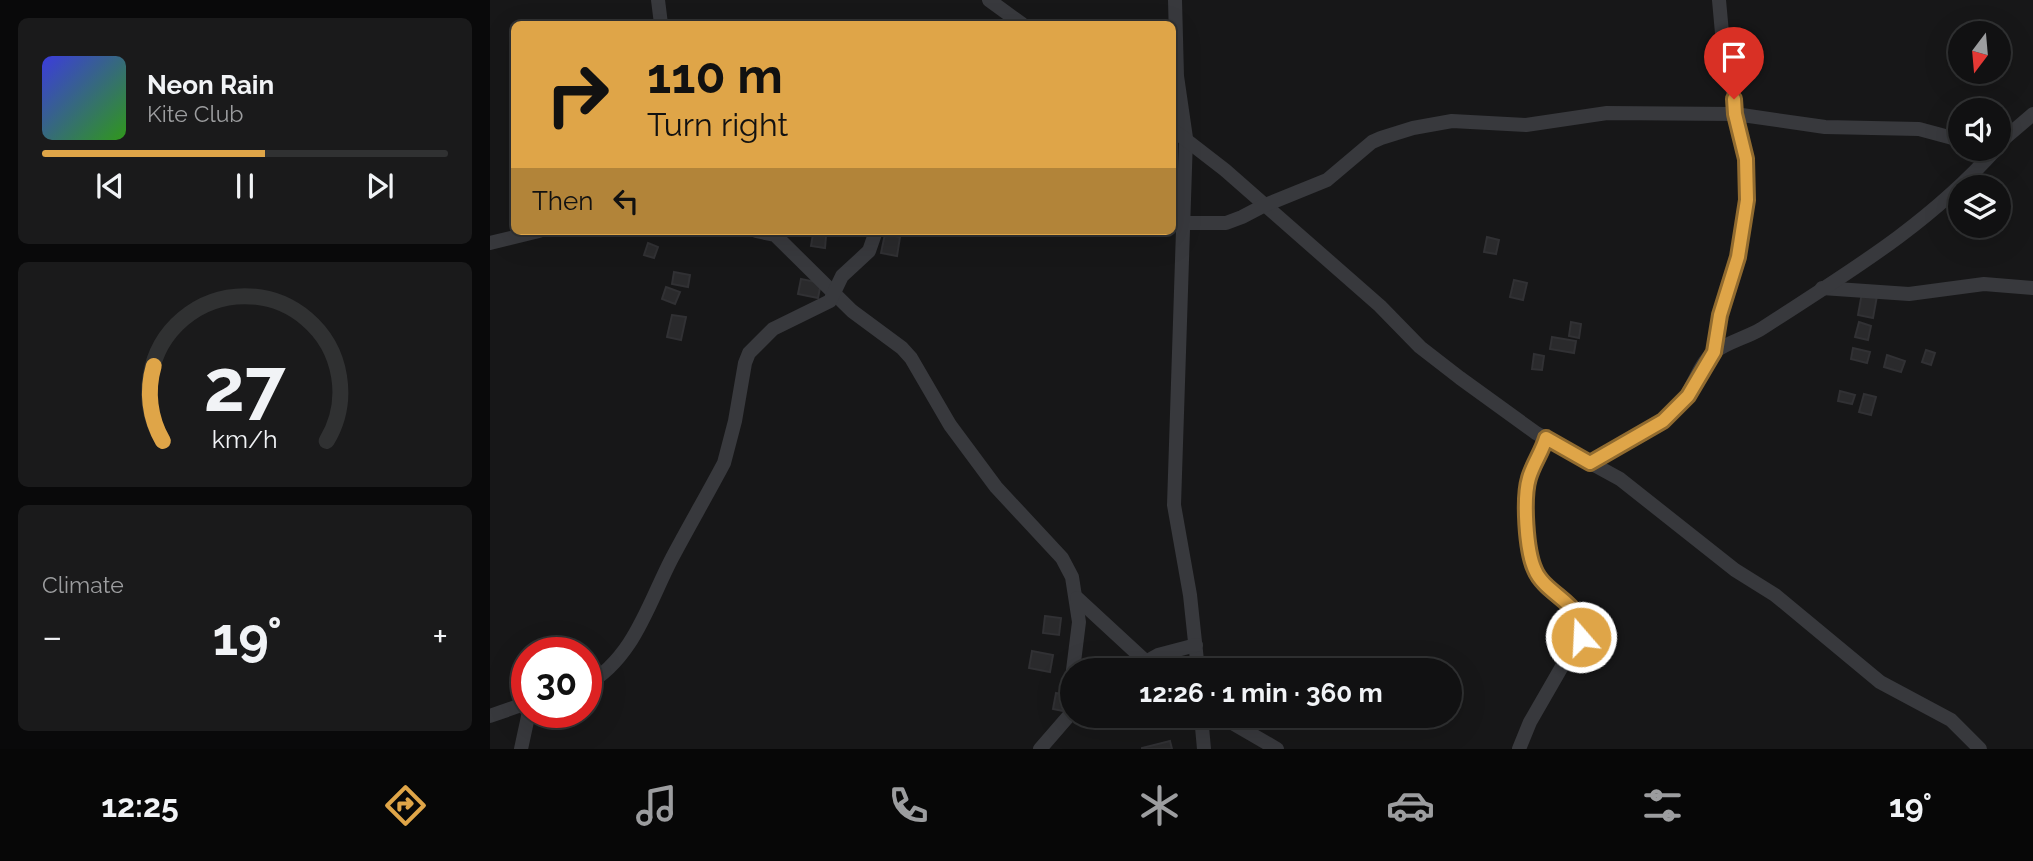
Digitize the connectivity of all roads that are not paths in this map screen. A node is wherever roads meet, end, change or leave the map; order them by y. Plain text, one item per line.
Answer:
1 (658, 0) edge
2 (989, 0) edge
3 (1175, 0) edge
4 (1719, 0) edge
5 (661, 21) edge
6 (1016, 21) edge
7 (1176, 21) edge
8 (1176, 38) edge
9 (2032, 113) edge
10 (1735, 114) junction
11 (1176, 132) edge
12 (2011, 133) edge
13 (1948, 137) edge
14 (1186, 138) junction
15 (1982, 161) edge
16 (1263, 206) junction
17 (1178, 223) edge
18 (523, 235) edge
19 (771, 235) edge
20 (875, 235) edge
21 (490, 243) edge
22 (1822, 288) junction
23 (2033, 288) edge
24 (835, 293) junction
25 (1714, 352) junction
26 (1546, 438) junction
27 (1590, 463) junction
28 (1077, 598) junction
29 (1196, 645) junction
30 (1075, 658) edge
31 (1141, 658) edge
32 (1155, 658) edge
33 (1197, 658) edge
34 (602, 674) edge
35 (511, 709) edge
36 (490, 716) edge
37 (1060, 726) edge
38 (526, 728) edge
39 (1202, 728) edge
40 (1241, 728) edge
41 (522, 749) edge
42 (1040, 749) edge
43 (1204, 749) edge
44 (1277, 749) edge
45 (1519, 749) edge
46 (1980, 749) edge

1 - 5 street
2 - 6 street
3 - 7 street
4 - 10 street
8 - 14 street
9 - 12 street
10 - 13 street
10 - 16 street
10 - 25 street
11 - 14 street
14 - 16 street
14 - 17 street
15 - 22 street
16 - 17 street
16 - 26 street
17 - 29 street
18 - 21 street
19 - 24 street
20 - 24 street
22 - 23 street
22 - 25 street
24 - 28 street
24 - 34 street
25 - 27 street
26 - 27 street
26 - 45 street
27 - 46 street
28 - 30 street
28 - 31 street
29 - 32 street
29 - 33 street
35 - 36 street
37 - 42 street
38 - 41 street
39 - 43 street
40 - 44 street

